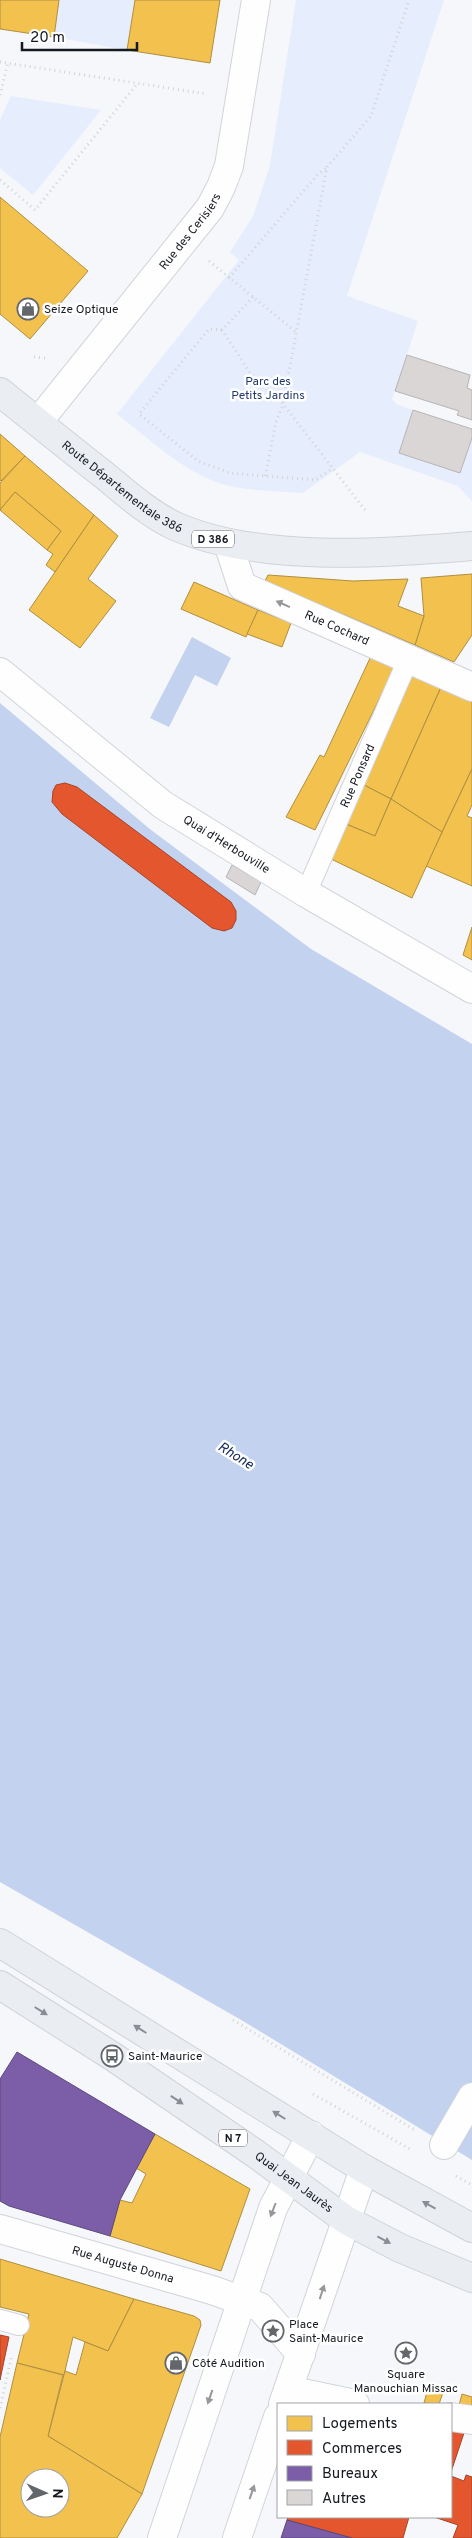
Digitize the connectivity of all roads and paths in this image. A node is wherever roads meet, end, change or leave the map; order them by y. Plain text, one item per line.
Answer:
1 (256, 0) edge
2 (409, 0) edge
3 (0, 62) edge
4 (8, 63) junction
5 (137, 83) junction
6 (0, 95) edge
7 (210, 95) dead end
8 (327, 168) junction
9 (0, 180) edge
10 (253, 297) junction
11 (222, 330) junction
12 (297, 333) junction
13 (0, 392) edge
14 (283, 404) junction
15 (38, 422) junction
16 (332, 469) junction
17 (265, 477) junction
18 (366, 510) dead end
19 (228, 543) junction
20 (472, 546) edge
21 (408, 660) junction
22 (0, 672) edge
23 (472, 688) edge
24 (306, 893) junction
25 (472, 989) edge
26 (0, 1943) edge
27 (0, 1985) edge
28 (232, 2020) dead end
29 (472, 2097) edge
30 (417, 2132) dead end
31 (311, 2135) junction
32 (444, 2145) dead end
33 (364, 2169) junction
34 (288, 2177) junction
35 (346, 2220) junction
36 (472, 2228) edge
37 (0, 2229) edge
38 (472, 2278) edge
39 (243, 2302) junction
40 (14, 2348) dead end
41 (301, 2354) junction
42 (285, 2397) edge
43 (345, 2403) edge
44 (0, 2408) edge
45 (452, 2417) edge
46 (277, 2420) edge
47 (472, 2420) edge
48 (162, 2538) edge
49 (237, 2538) edge

1 - 15 street, Rue des Cerisiers
2 - 8 path
3 - 4 path
4 - 5 path
4 - 6 path
5 - 7 path
5 - 9 path
8 - 10 path
8 - 12 path
10 - 11 path
10 - 12 path
11 - 14 path
11 - 17 path
12 - 14 path
13 - 15 main road, Route Départementale 386 / D 386
14 - 16 path
14 - 17 path
15 - 19 main road, Route Départementale 386 / D 386
16 - 17 path
16 - 18 path
19 - 20 main road, Route Départementale 386 / D 386
21 -> 19 street, Rue Cochard
21 - 23 street, Rue Cochard
21 - 24 lane, Rue Ponsard
22 - 24 street, Quai d'Herbouville
24 - 25 street, Quai d'Herbouville
31 -> 26 main road
27 -> 34 main road, Quai Jean Jaurès / N 7
28 - 30 path
29 - 32 street
31 - 33 main road
31 - 34 street
33 - 35 street
36 -> 33 main road
34 - 35 main road, Quai Jean Jaurès / N 7
34 -> 39 street
35 -> 38 main road, Quai Jean Jaurès / N 7
41 -> 35 street
37 - 39 street, Rue Auguste Donna
39 - 41 street
39 -> 48 street
40 - 44 path
41 - 42 street
42 - 43 street
45 - 47 street
49 -> 46 street

